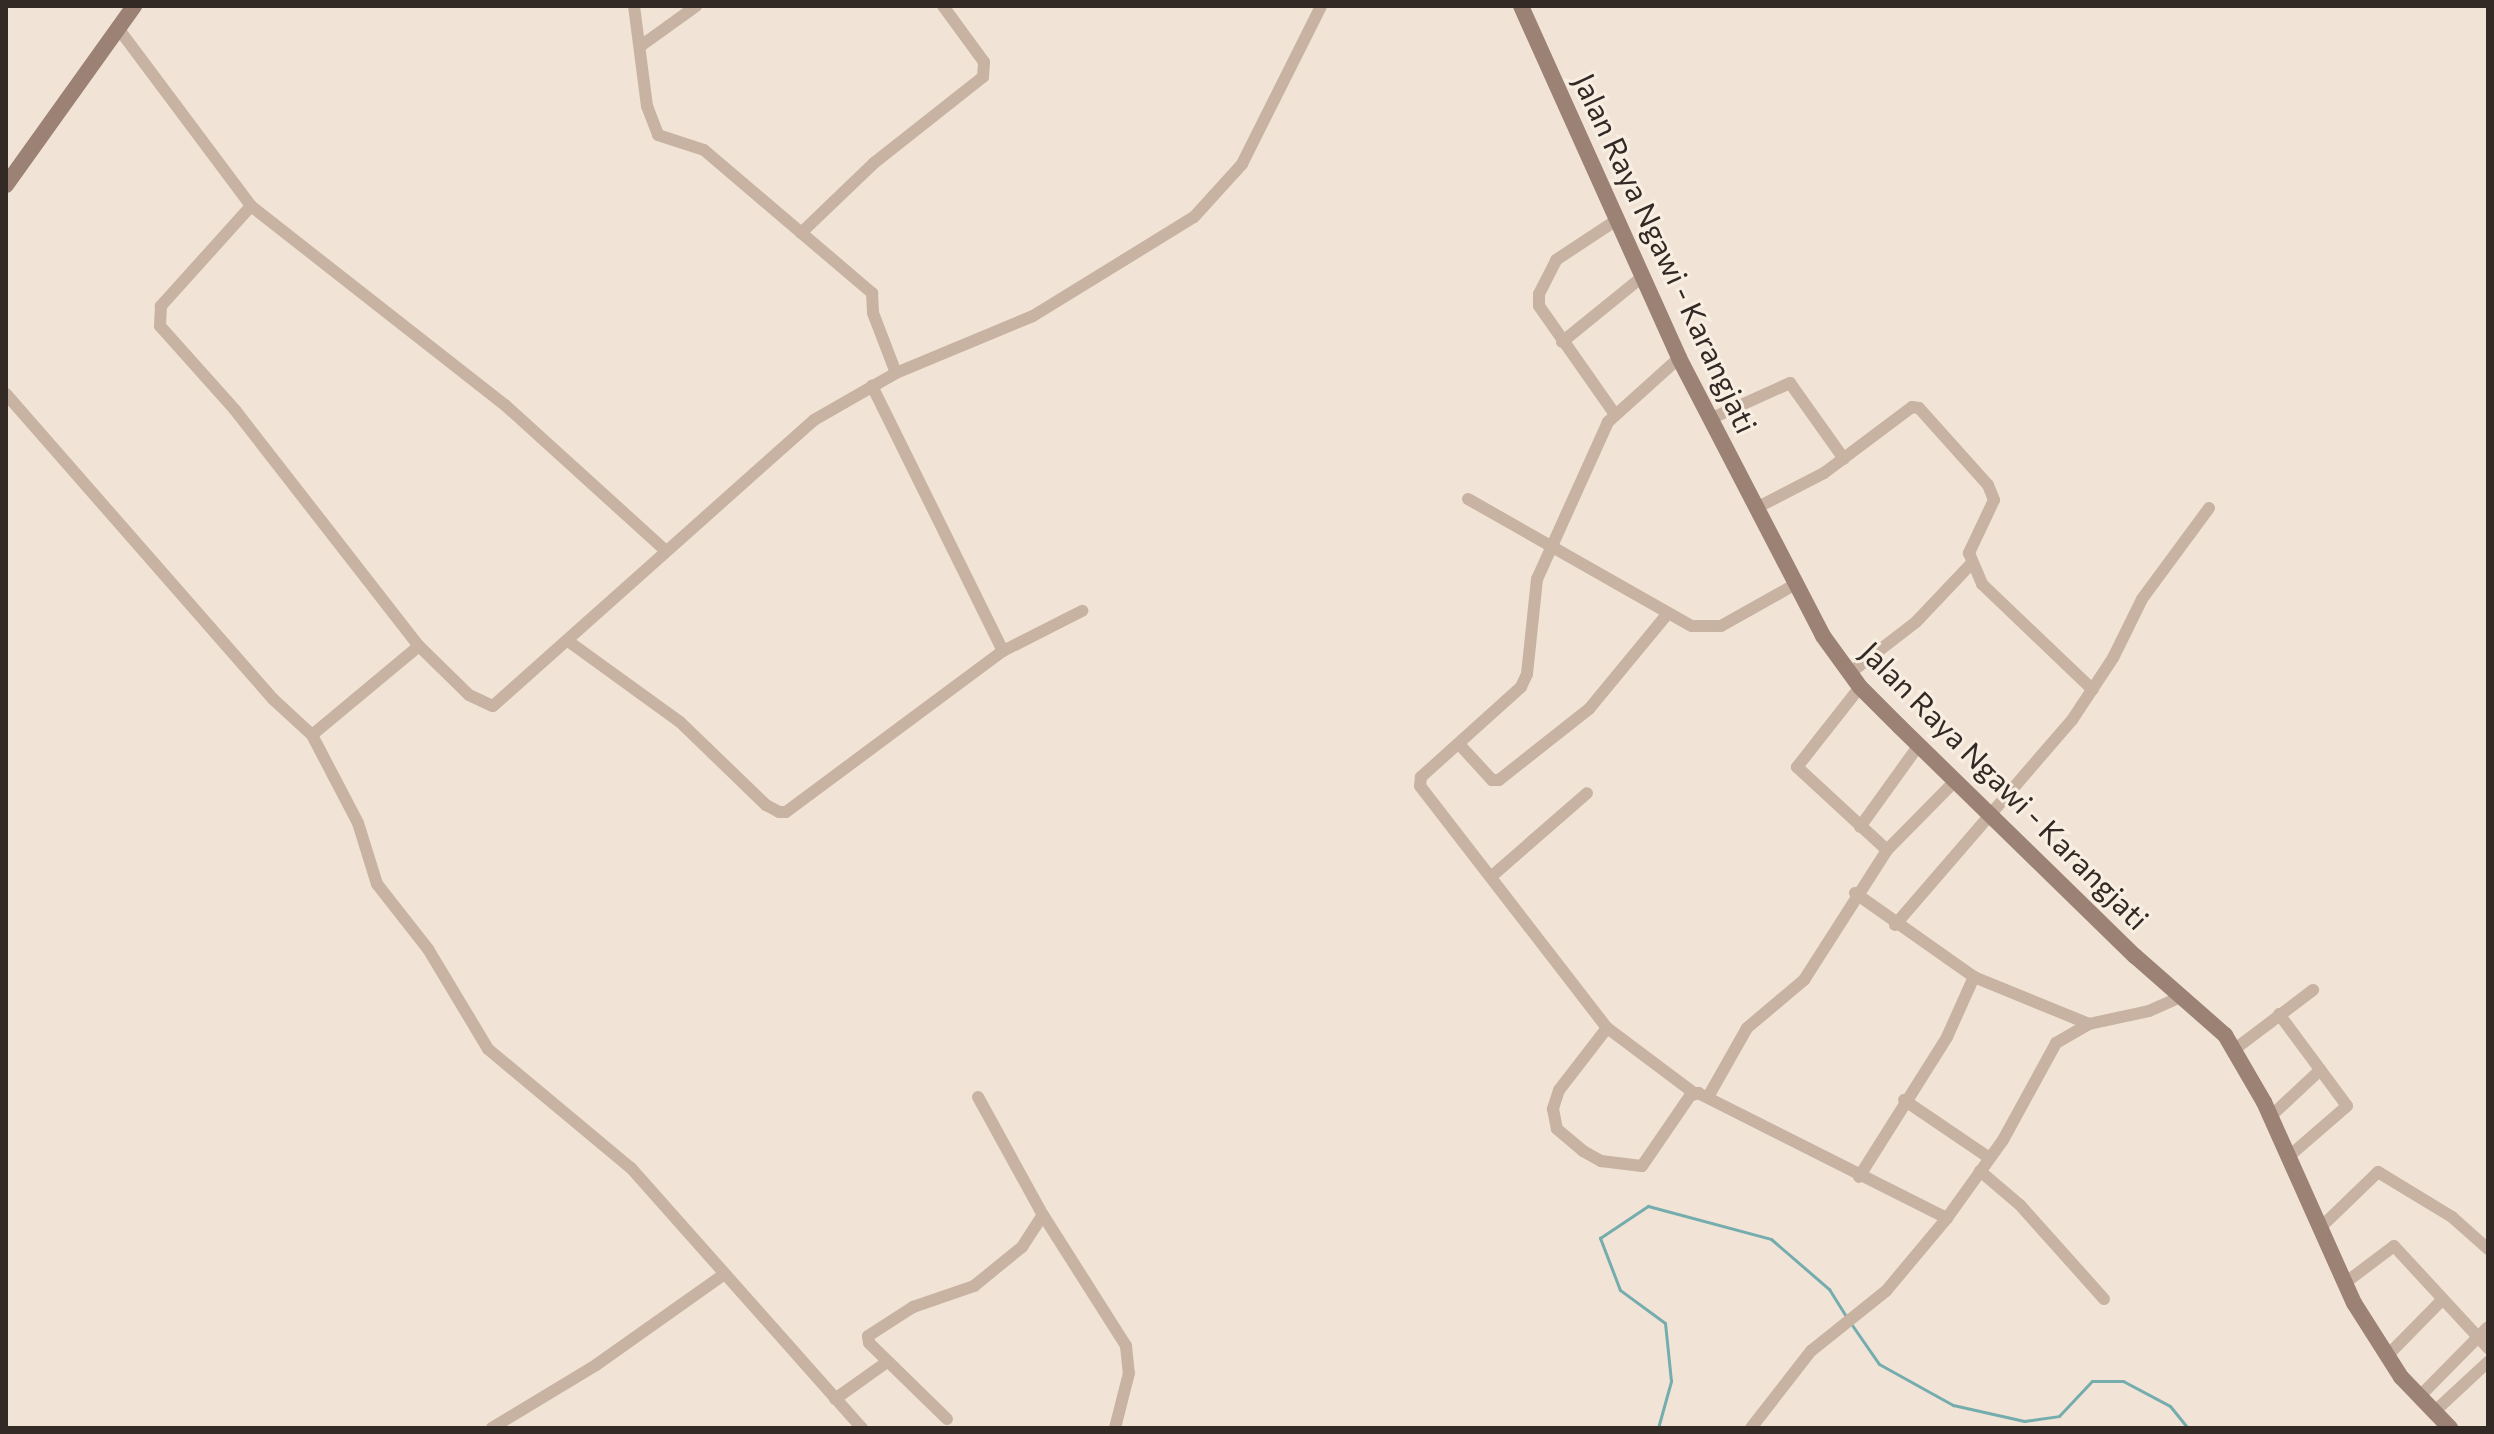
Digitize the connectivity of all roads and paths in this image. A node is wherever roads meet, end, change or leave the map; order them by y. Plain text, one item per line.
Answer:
1 (134, 6) edge
2 (634, 6) edge
3 (696, 6) edge
4 (943, 6) edge
5 (1321, 6) edge
6 (1521, 6) edge
7 (118, 28) junction
8 (642, 45) junction
9 (6, 185) edge
10 (251, 206) junction
11 (1618, 219) junction
12 (801, 233) junction
13 (1642, 277) junction
14 (1562, 342) junction
15 (1679, 358) junction
16 (896, 373) junction
17 (872, 386) junction
18 (6, 394) edge
19 (1614, 413) junction
20 (1710, 419) junction
21 (1844, 459) junction
22 (1468, 499) dead end
23 (1758, 507) junction
24 (2209, 508) dead end
25 (1550, 547) junction
26 (665, 550) junction
27 (1971, 564) junction
28 (1794, 585) junction
29 (1082, 611) dead end
30 (1668, 613) junction
31 (568, 641) junction
32 (419, 646) junction
33 (1003, 651) junction
34 (1855, 680) junction
35 (2093, 690) junction
36 (312, 735) junction
37 (1459, 744) junction
38 (1919, 745) junction
39 (1955, 781) junction
40 (1587, 793) dead end
41 (1992, 815) junction
42 (1860, 827) junction
43 (1887, 850) junction
44 (1492, 876) junction
45 (1855, 893) junction
46 (1895, 925) junction
47 (1974, 977) junction
48 (2313, 990) dead end
49 (2181, 997) junction
50 (2279, 1014) junction
51 (2089, 1024) junction
52 (1606, 1027) junction
53 (2235, 1049) junction
54 (2320, 1070) junction
55 (1694, 1093) junction
56 (978, 1097) dead end
57 (1708, 1097) junction
58 (1904, 1100) junction
59 (2270, 1117) junction
60 (1988, 1157) junction
61 (2287, 1158) junction
62 (1980, 1171) junction
63 (1859, 1177) junction
64 (1043, 1215) junction
65 (1947, 1218) junction
66 (2319, 1229) junction
67 (2488, 1249) edge
68 (723, 1275) junction
69 (2345, 1283) junction
70 (2104, 1299) dead end
71 (2442, 1300) junction
72 (2488, 1327) edge
73 (2478, 1338) junction
74 (2488, 1348) edge
75 (2387, 1356) junction
76 (887, 1362) junction
77 (2488, 1362) edge
78 (2419, 1397) junction
79 (835, 1399) junction
80 (2434, 1412) junction
81 (947, 1419) dead end
82 (1121, 1426) edge
83 (492, 1428) edge
84 (862, 1428) edge
85 (1751, 1428) edge
86 (2450, 1428) edge

1 - 7 street
2 - 8 street
3 - 8 street
4 - 12 street
5 - 16 street
6 - 11 street, Jalan Raya Ngawi - Karangjati
7 - 9 street
7 - 10 street
8 - 12 street
10 - 26 street
10 - 32 street
11 - 13 street, Jalan Raya Ngawi - Karangjati
11 - 14 street
12 - 16 street
13 - 14 street
13 - 15 street, Jalan Raya Ngawi - Karangjati
14 - 19 street
15 - 19 street
15 - 20 street, Jalan Raya Ngawi - Karangjati
16 - 17 street
17 - 26 street
17 - 33 street
18 - 36 street
19 - 25 street
20 - 21 street
20 - 23 street, Jalan Raya Ngawi - Karangjati
21 - 23 street
21 - 27 street
22 - 25 street
23 - 28 street, Jalan Raya Ngawi - Karangjati
24 - 35 street
25 - 30 street
25 - 37 street
26 - 31 street
27 - 34 street
27 - 35 street
28 - 30 street
28 - 34 street, Jalan Raya Ngawi - Karangjati
29 - 33 street
30 - 37 street
31 - 32 street
31 - 33 street
32 - 36 street
34 - 38 street, Jalan Raya Ngawi - Karangjati
34 - 42 street
35 - 41 street
36 - 68 street
37 - 44 street
38 - 39 street, Jalan Raya Ngawi - Karangjati
38 - 42 street
39 - 41 street, Jalan Raya Ngawi - Karangjati
39 - 43 street
40 - 44 street
41 - 46 street
41 - 49 street, Jalan Raya Ngawi - Karangjati
42 - 43 street
43 - 45 street
44 - 52 street
45 - 46 street
45 - 57 street
46 - 47 street
47 - 51 street
47 - 58 street
48 - 50 street
49 - 51 street
49 - 53 street, Jalan Raya Ngawi - Karangjati
50 - 53 street
50 - 54 street
51 - 60 street
52 - 55 street
52 - 55 street
53 - 59 street, Jalan Raya Ngawi - Karangjati
54 - 59 street
54 - 61 street
55 - 57 street
56 - 64 street
57 - 63 street
58 - 60 street
58 - 63 street
59 - 61 street, Jalan Raya Ngawi - Karangjati
60 - 62 street
61 - 66 street, Jalan Raya Ngawi - Karangjati
62 - 65 street
62 - 70 street
63 - 65 street
64 - 76 street
64 - 82 street
65 - 85 street
66 - 67 street
66 - 69 street, Jalan Raya Ngawi - Karangjati
68 - 79 street
68 - 83 street
69 - 71 street
69 - 75 street, Jalan Raya Ngawi - Karangjati
71 - 73 street
71 - 75 street
72 - 73 street
73 - 74 street
73 - 78 street
75 - 78 street, Jalan Raya Ngawi - Karangjati
76 - 79 street
76 - 81 street
77 - 80 street
78 - 80 street, Jalan Raya Ngawi - Karangjati
79 - 84 street
80 - 86 street, Jalan Raya Ngawi - Karangjati

